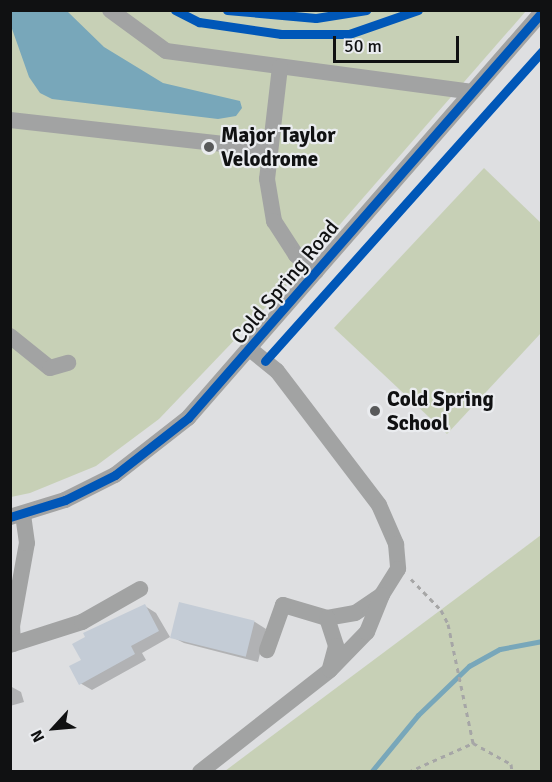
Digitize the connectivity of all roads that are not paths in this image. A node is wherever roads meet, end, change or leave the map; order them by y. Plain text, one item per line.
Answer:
1 (110, 10) edge
2 (542, 12) edge
3 (280, 67) junction
4 (472, 92) junction
5 (10, 120) edge
6 (269, 149) junction
7 (316, 272) junction
8 (10, 336) edge
9 (251, 350) junction
10 (68, 363) dead end
11 (17, 516) edge
12 (140, 589) dead end
13 (382, 595) junction
14 (327, 618) junction
15 (12, 644) edge
16 (267, 650) dead end
17 (330, 670) junction
18 (200, 771) edge

1 - 3 street
2 - 4 street, Cold Spring Road
3 - 4 street
3 - 6 street
4 - 7 street, Cold Spring Road
5 - 6 street
6 - 7 street
7 - 9 street, Cold Spring Road
8 - 10 street
9 - 11 street, Cold Spring Road
9 - 13 street
11 - 15 street
12 - 15 street
13 - 14 street
13 - 17 street
14 - 16 street
14 - 17 street
17 - 18 street

